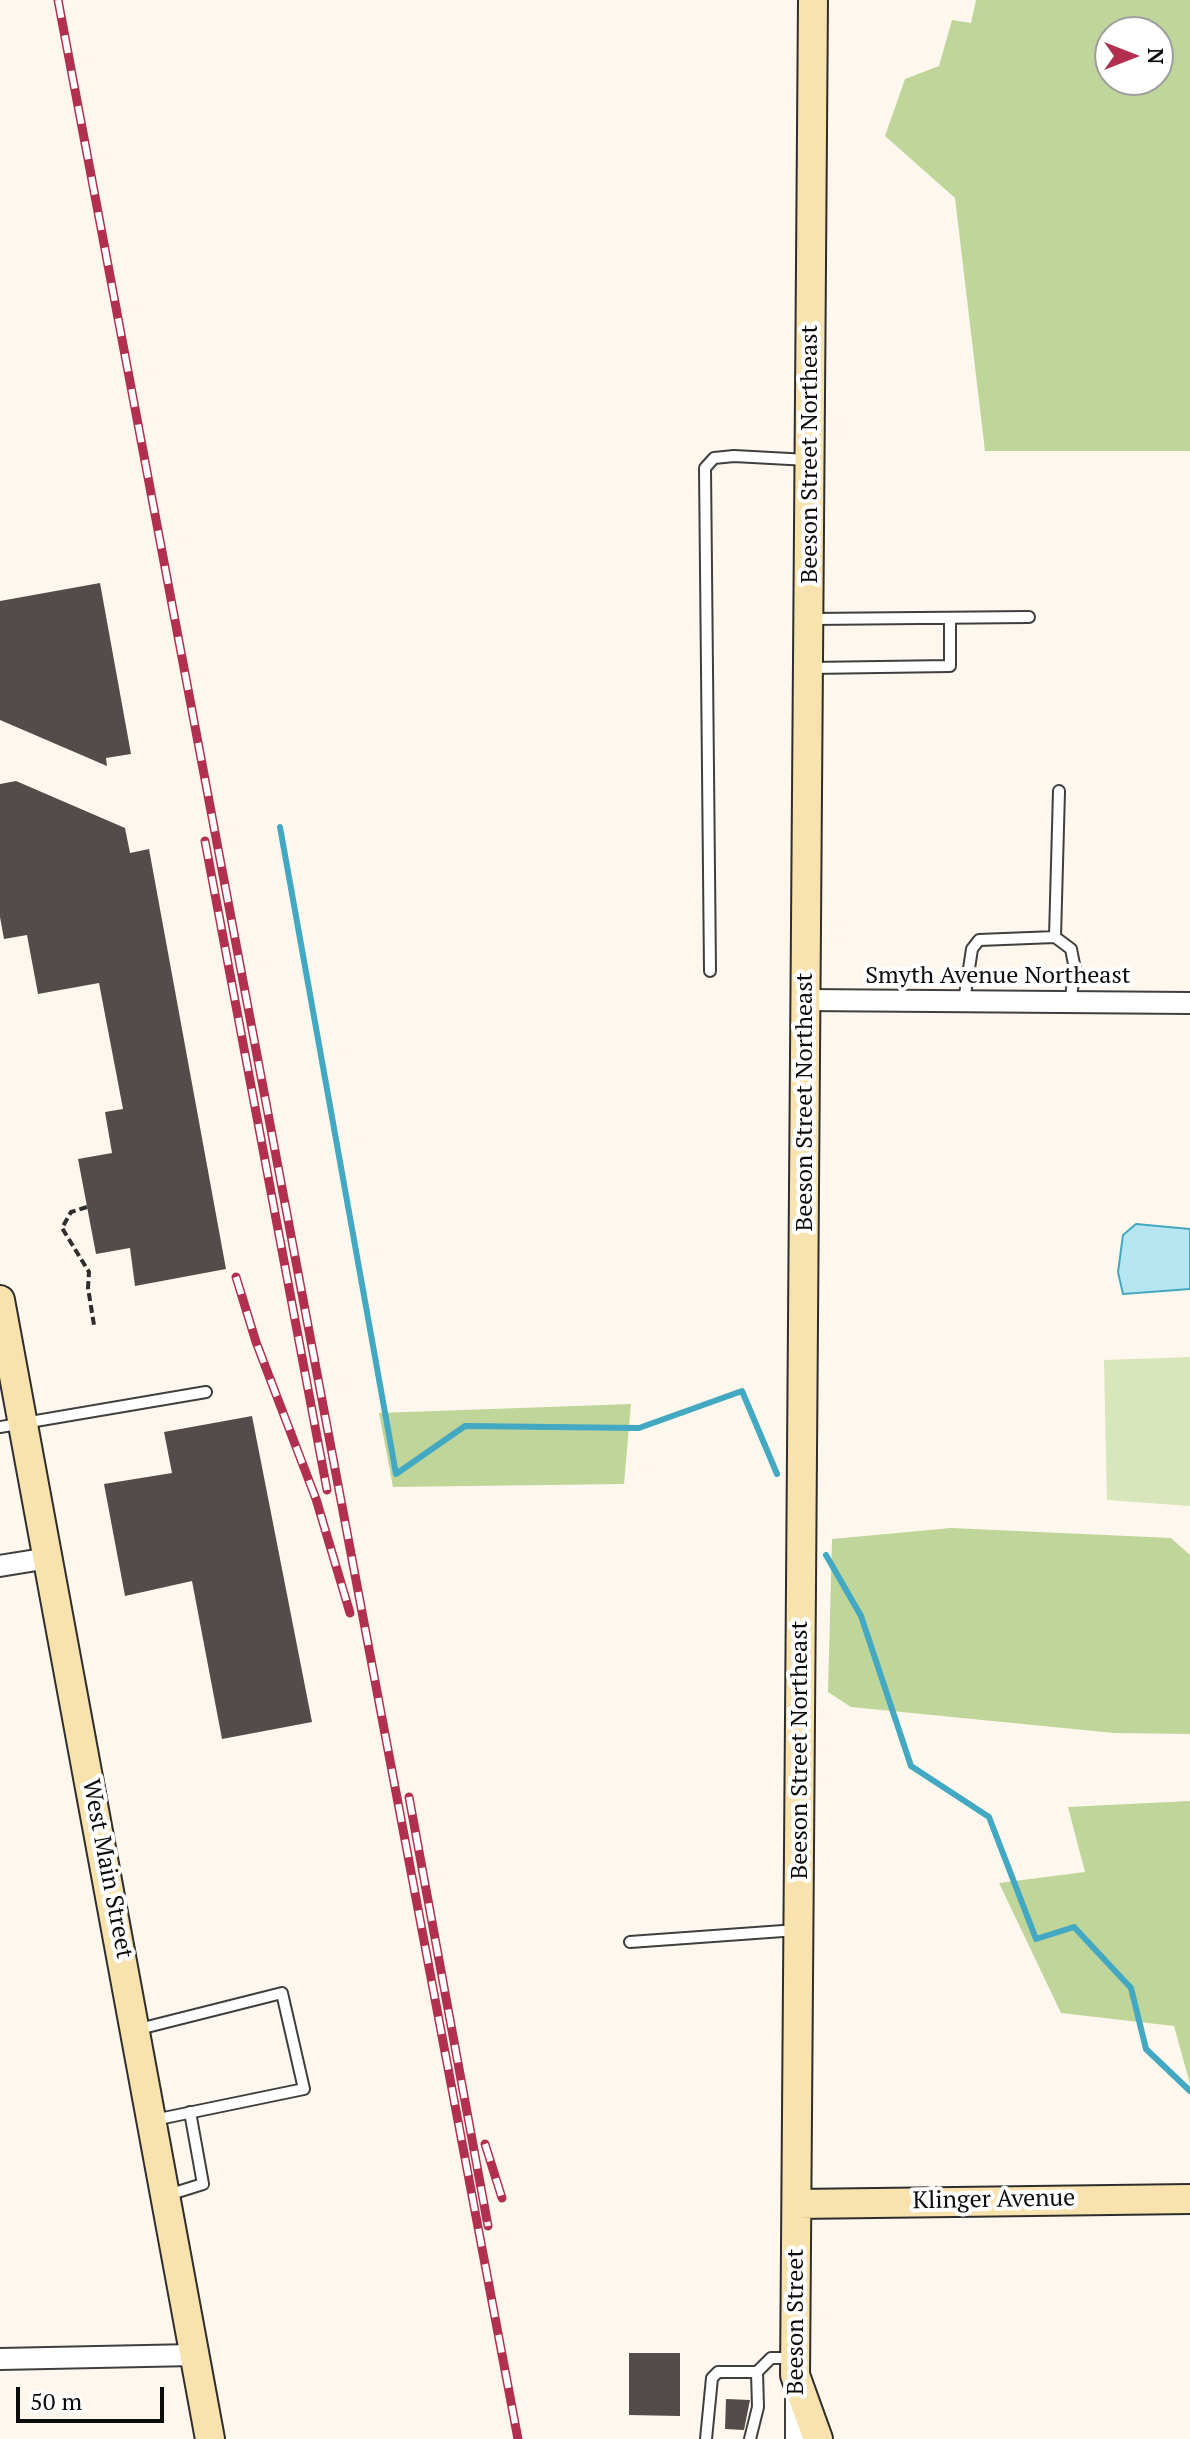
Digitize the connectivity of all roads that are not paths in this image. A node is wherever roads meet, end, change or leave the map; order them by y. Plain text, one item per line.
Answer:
1 (813, 0) edge
2 (810, 460) junction
3 (1029, 617) dead end
4 (950, 618) junction
5 (809, 619) junction
6 (808, 668) junction
7 (1059, 791) dead end
8 (1055, 937) junction
9 (710, 971) dead end
10 (805, 1000) junction
11 (963, 1003) junction
12 (1069, 1003) junction
13 (1190, 1003) edge
14 (0, 1300) edge
15 (206, 1392) dead end
16 (11, 1424) edge
17 (49, 1558) junction
18 (0, 1566) edge
19 (799, 1930) junction
20 (630, 1942) dead end
21 (137, 2030) junction
22 (190, 2112) junction
23 (153, 2120) junction
24 (166, 2195) junction
25 (1190, 2199) edge
26 (797, 2204) junction
27 (194, 2355) junction
28 (0, 2359) edge
29 (795, 2366) junction
30 (757, 2372) junction
31 (210, 2439) edge
32 (706, 2439) edge
33 (750, 2439) edge
34 (796, 2439) edge
35 (818, 2439) edge

1 - 2 street, Beeson Street Northeast
2 - 5 street, Beeson Street Northeast
2 - 9 lane
3 - 4 lane
4 - 5 lane
4 - 6 lane
5 - 6 street, Beeson Street Northeast
6 - 10 street, Beeson Street Northeast
7 - 8 lane
8 - 11 lane
8 - 12 lane
10 - 11 street, Smyth Avenue Northeast
10 - 19 street, Beeson Street Northeast
11 - 12 street, Smyth Avenue Northeast
12 - 13 street, Smyth Avenue Northeast
14 - 16 street, West Main Street
15 - 16 lane
16 - 17 street, West Main Street
17 - 18 street
17 - 21 street, West Main Street
19 - 20 lane
19 - 26 street, Beeson Street Northeast
21 - 22 lane
21 - 23 street, West Main Street
22 - 23 lane
22 - 24 lane
23 - 24 street, West Main Street
24 - 27 street, West Main Street
25 - 26 street, Klinger Avenue
26 - 29 street, Beeson Street
27 - 28 street
27 - 31 street, West Main Street
29 - 30 lane
29 - 34 street, Beeson Street
29 - 35 street
30 - 32 lane
30 - 33 lane

